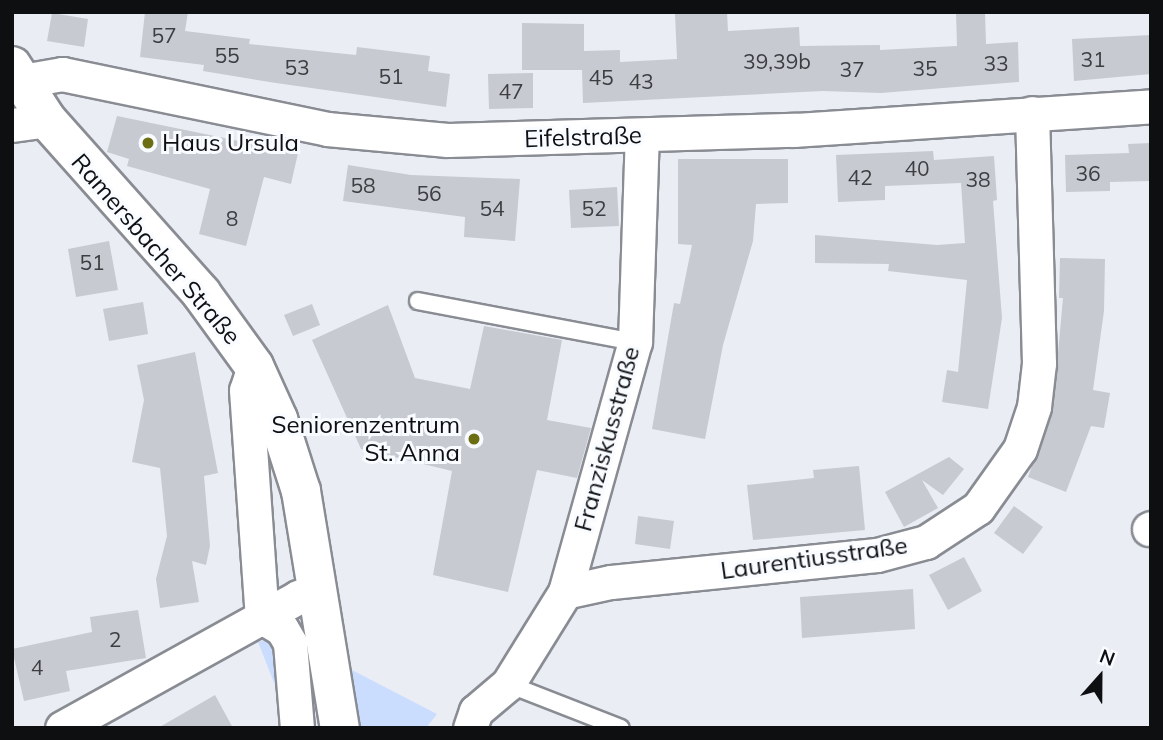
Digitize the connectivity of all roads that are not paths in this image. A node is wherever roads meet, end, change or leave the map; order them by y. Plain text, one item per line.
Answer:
1 (17, 74) edge
2 (1151, 106) edge
3 (1032, 113) junction
4 (29, 122) edge
5 (642, 135) junction
6 (418, 301) dead end
7 (635, 342) junction
8 (254, 366) junction
9 (317, 592) junction
10 (565, 592) junction
11 (262, 617) junction
12 (508, 684) junction
13 (62, 728) edge
14 (297, 728) edge
15 (340, 728) edge
16 (470, 728) edge
17 (621, 728) edge

1 - 4 main road, Ramersbacher Straße
1 - 5 street, Eifelstraße
2 - 3 street, Eifelstraße
3 - 5 street, Eifelstraße
3 - 10 street, Laurentiusstraße
4 - 8 main road, Ramersbacher Straße
5 - 7 street, Franziskusstraße
6 - 7 lane
7 - 10 street, Franziskusstraße
8 - 9 main road, Ramersbacher Straße
8 - 11 street
9 - 11 street
9 - 15 main road, Ramersbacher Straße
10 - 12 street, Franziskusstraße
11 - 13 street
11 - 14 street
12 - 16 street, Franziskusstraße
12 - 17 lane

